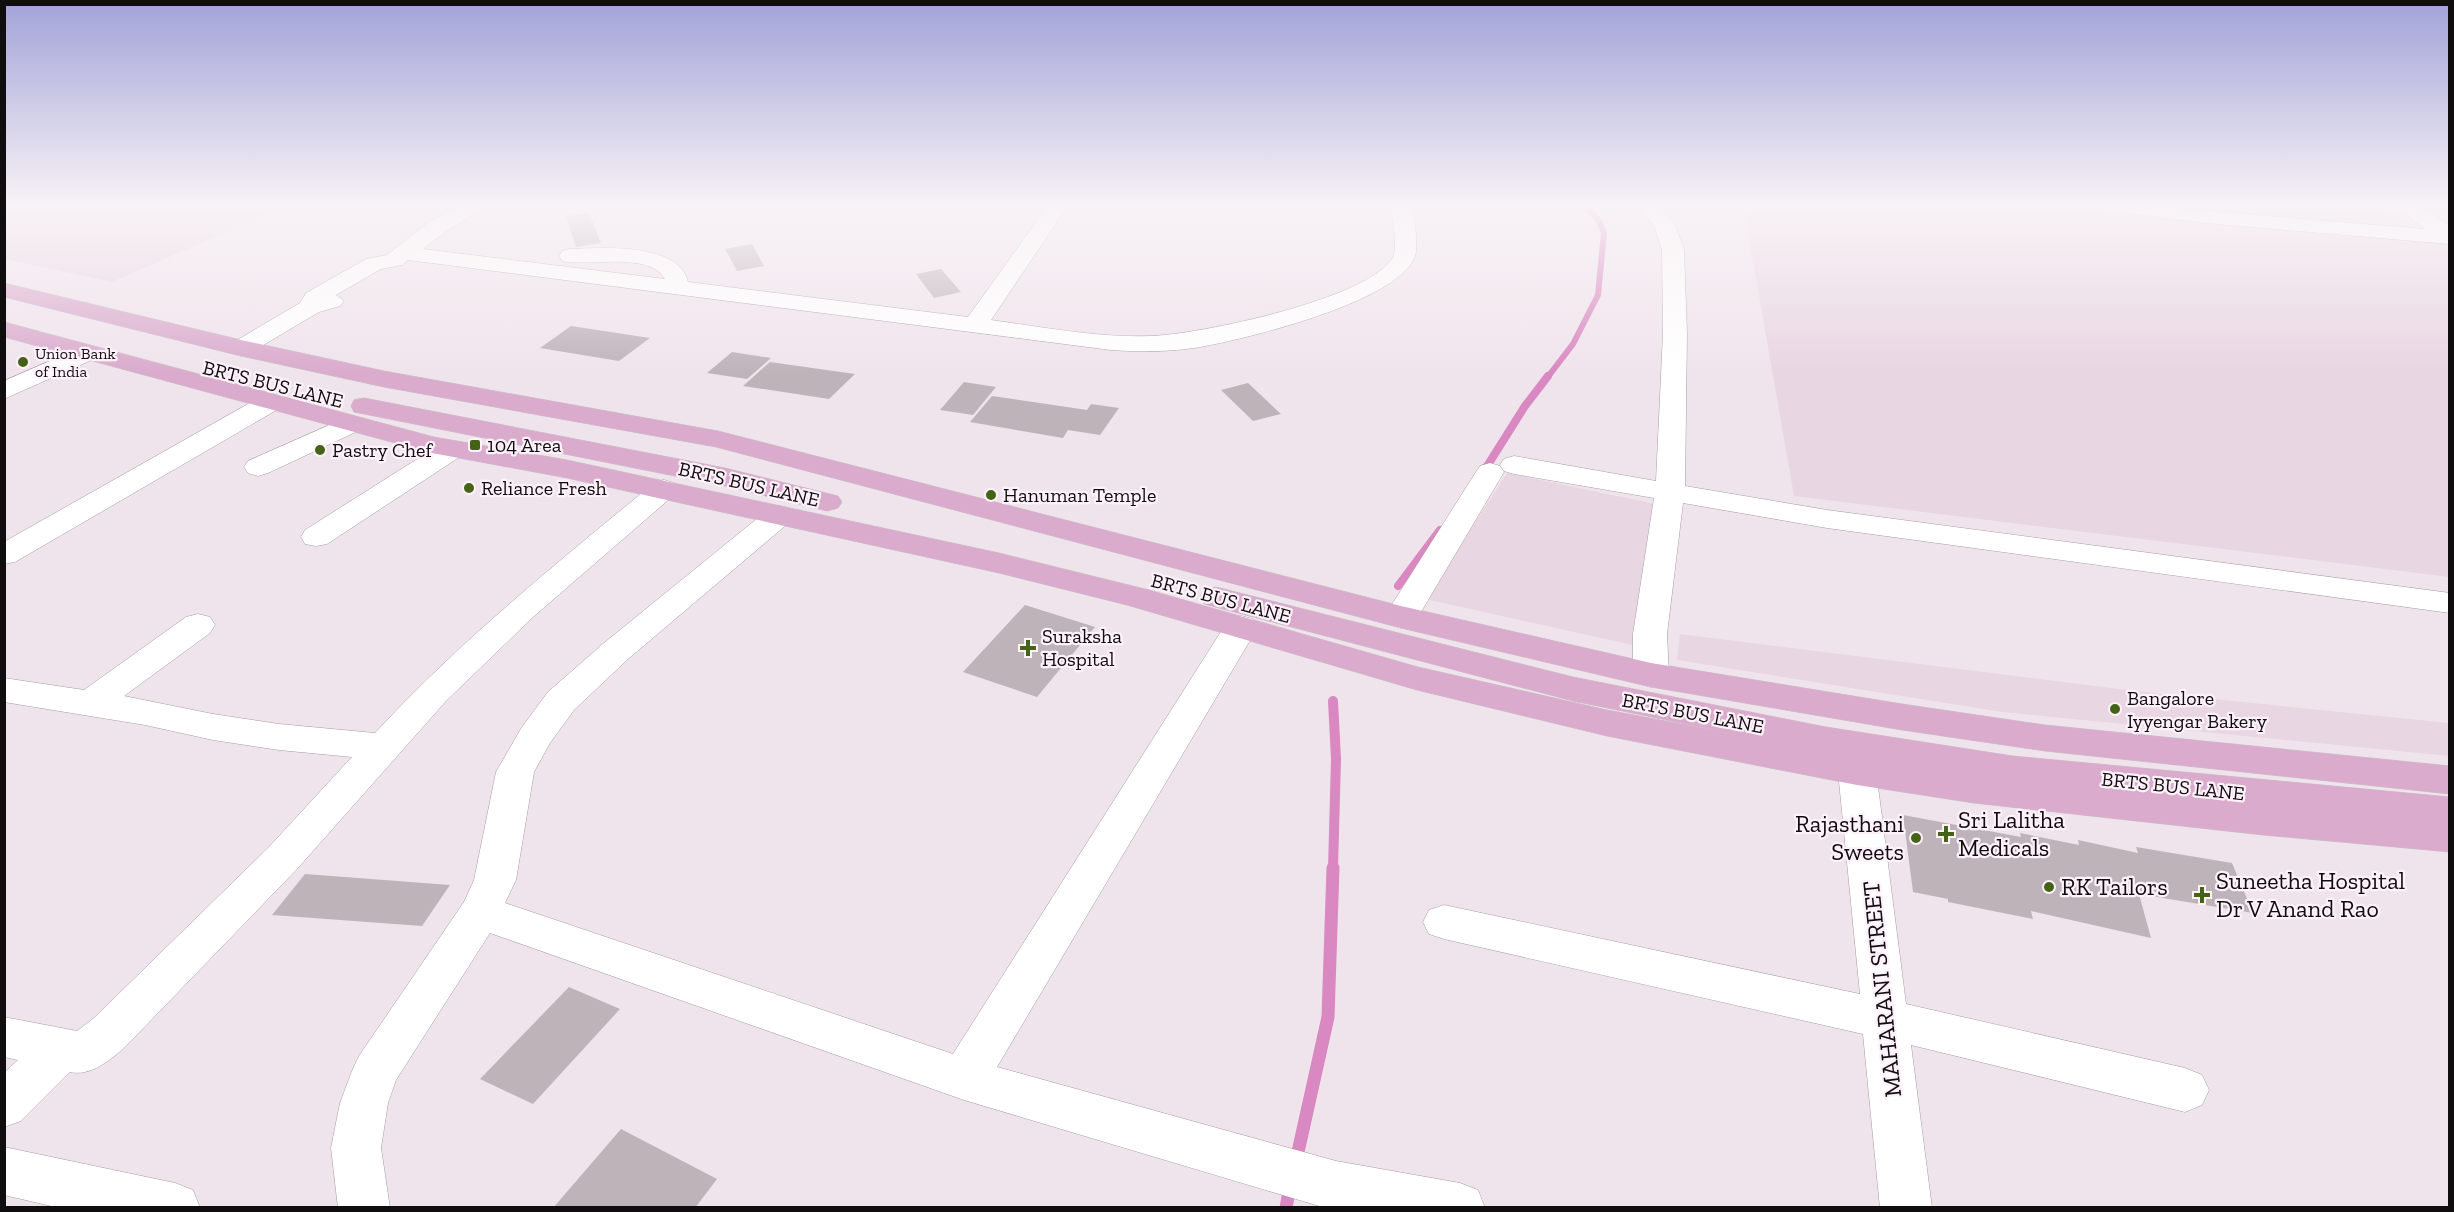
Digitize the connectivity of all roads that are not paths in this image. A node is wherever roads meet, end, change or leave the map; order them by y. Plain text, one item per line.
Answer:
1 (396, 261) edge
2 (454, 261) edge
3 (1020, 261) edge
4 (1401, 261) edge
5 (1673, 261) edge
6 (4, 290) edge
7 (4, 314) edge
8 (976, 324) junction
9 (4, 329) edge
10 (241, 348) junction
11 (87, 352) junction
12 (4, 391) edge
13 (271, 402) junction
14 (350, 424) junction
15 (451, 450) junction
16 (258, 467) dead end
17 (664, 489) junction
18 (1670, 490) junction
19 (780, 514) junction
20 (316, 537) dead end
21 (4, 555) edge
22 (2450, 603) edge
23 (1401, 617) junction
24 (198, 625) dead end
25 (1241, 627) junction
26 (1651, 675) junction
27 (4, 690) edge
28 (91, 703) junction
29 (384, 747) junction
30 (2267, 761) junction
31 (1857, 771) junction
32 (2450, 780) edge
33 (2295, 798) junction
34 (2450, 812) edge
35 (2450, 837) edge
36 (480, 912) junction
37 (1444, 922) dead end
38 (1885, 1019) junction
39 (4, 1037) edge
40 (60, 1051) junction
41 (964, 1079) junction
42 (2185, 1090) dead end
43 (4, 1105) edge
44 (4, 1171) edge
45 (1439, 1205) edge
46 (175, 1208) edge
47 (364, 1208) edge
48 (1906, 1208) edge

1 - 10 street
2 - 8 street
3 - 8 street
4 - 8 street
5 - 18 street
6 - 10 main road
7 - 33 main road, BRTS BUS LANE
9 - 11 main road
10 - 23 main road
11 - 12 street
11 - 13 main road
13 - 14 main road
13 - 21 street
14 - 15 main road
14 - 16 street
15 - 17 main road
15 - 20 street
17 - 19 main road
17 - 29 street
18 - 22 street
18 - 23 street
18 - 26 street
19 - 25 main road
19 - 36 street
23 - 26 main road
24 - 28 street
25 - 31 main road
25 - 41 street
26 - 30 main road
27 - 28 street
28 - 29 street
29 - 40 street
30 - 32 main road
30 - 33 main road
31 - 35 main road
31 - 38 street, MAHARANI STREET
33 - 34 main road, BRTS BUS LANE
36 - 41 street
36 - 47 street
37 - 38 street
38 - 42 street
38 - 48 street, MAHARANI STREET
39 - 40 street
40 - 43 street
41 - 45 street
44 - 46 street

